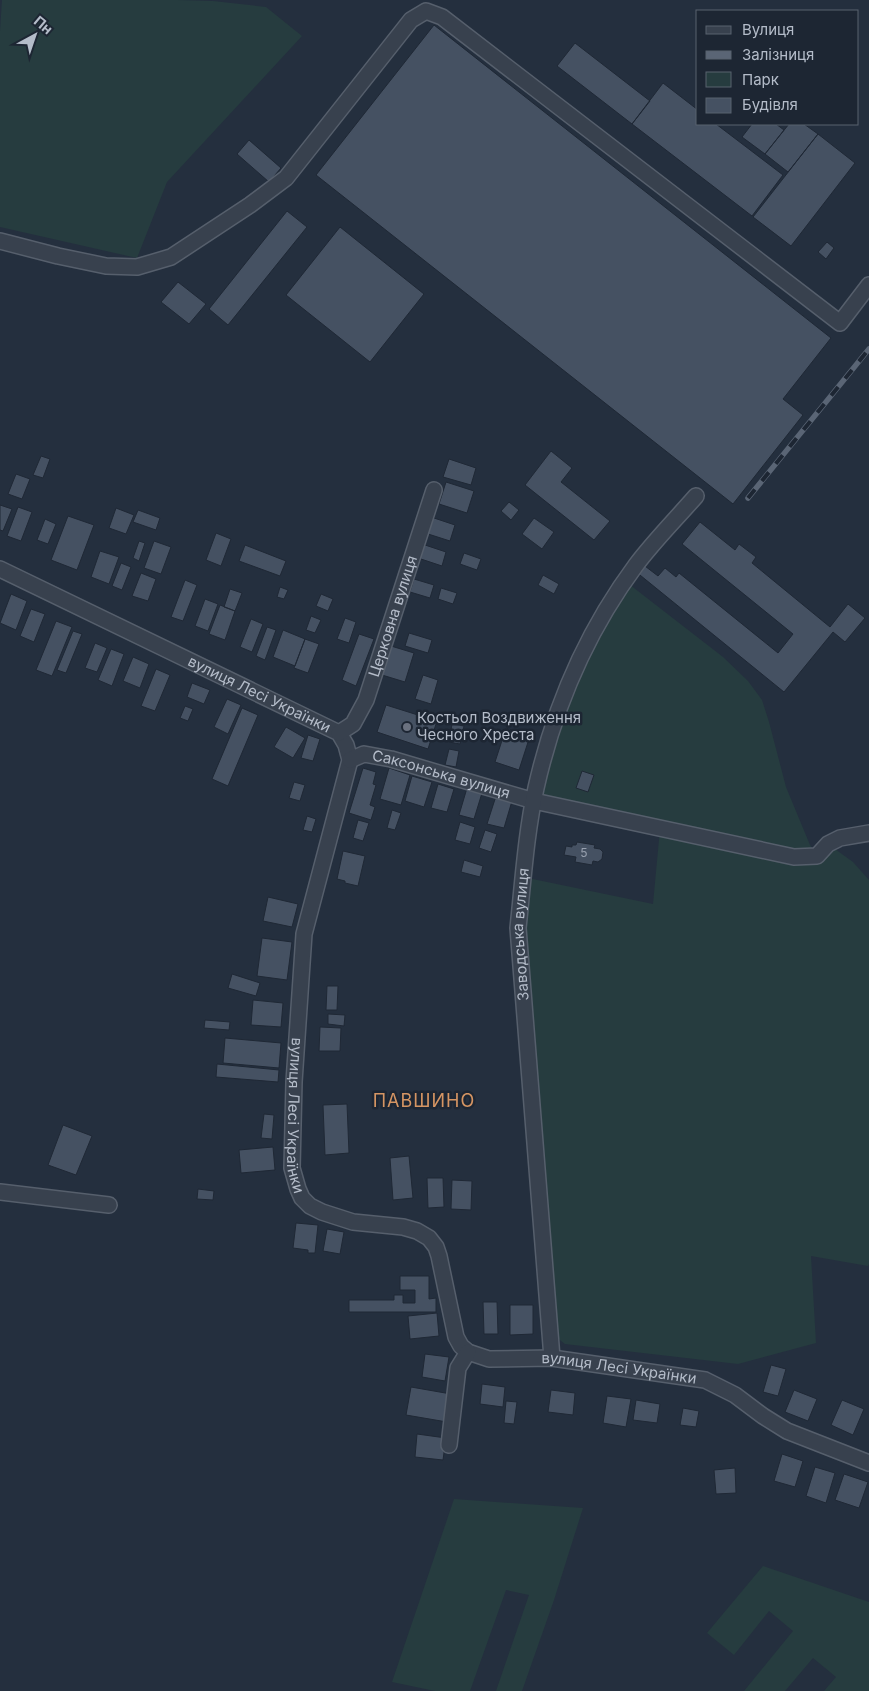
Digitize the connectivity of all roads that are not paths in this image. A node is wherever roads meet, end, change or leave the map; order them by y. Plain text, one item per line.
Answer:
1 (0, 241) edge
2 (869, 285) edge
3 (434, 490) dead end
4 (696, 496) dead end
5 (0, 569) edge
6 (339, 733) junction
7 (350, 760) junction
8 (534, 801) junction
9 (869, 833) edge
10 (0, 1192) edge
11 (109, 1205) dead end
12 (468, 1352) junction
13 (552, 1358) junction
14 (450, 1445) dead end
15 (869, 1463) edge

1 - 2 street
3 - 6 street, Церковна вулиця
4 - 8 street, Заводська вулиця
5 - 6 street, вулиця Лесі Українки
6 - 7 street, вулиця Лесі Українки
7 - 8 street, Саксонська вулиця
7 - 12 street, вулиця Лесі Українки
8 - 9 street, Саксонська вулиця
8 - 13 street, Заводська вулиця
10 - 11 street
12 - 13 street, вулиця Лесі Українки
12 - 14 street
13 - 15 street, вулиця Лесі Українки

